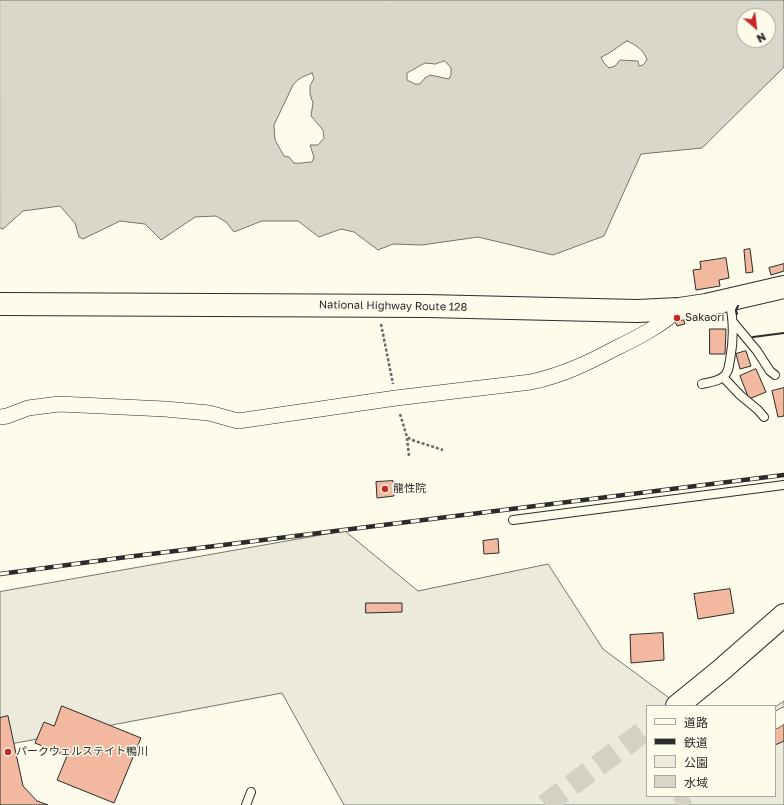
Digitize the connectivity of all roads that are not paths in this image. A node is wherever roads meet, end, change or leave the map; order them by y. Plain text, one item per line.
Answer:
1 (784, 287) edge
2 (729, 299) junction
3 (0, 304) edge
4 (679, 309) junction
5 (733, 322) junction
6 (775, 376) dead end
7 (723, 377) junction
8 (702, 384) dead end
9 (0, 417) edge
10 (764, 417) dead end
11 (784, 486) edge
12 (513, 520) dead end
13 (784, 615) edge
14 (687, 703) edge
15 (251, 792) dead end
16 (246, 805) edge

1 - 2 highway, National Highway Route 128
2 - 4 highway, National Highway Route 128
2 - 5 lane
3 - 4 highway, National Highway Route 128
4 - 9 street
5 - 6 lane
5 - 7 lane
7 - 8 lane
7 - 10 lane
11 - 12 lane
13 - 14 highway
15 - 16 lane

